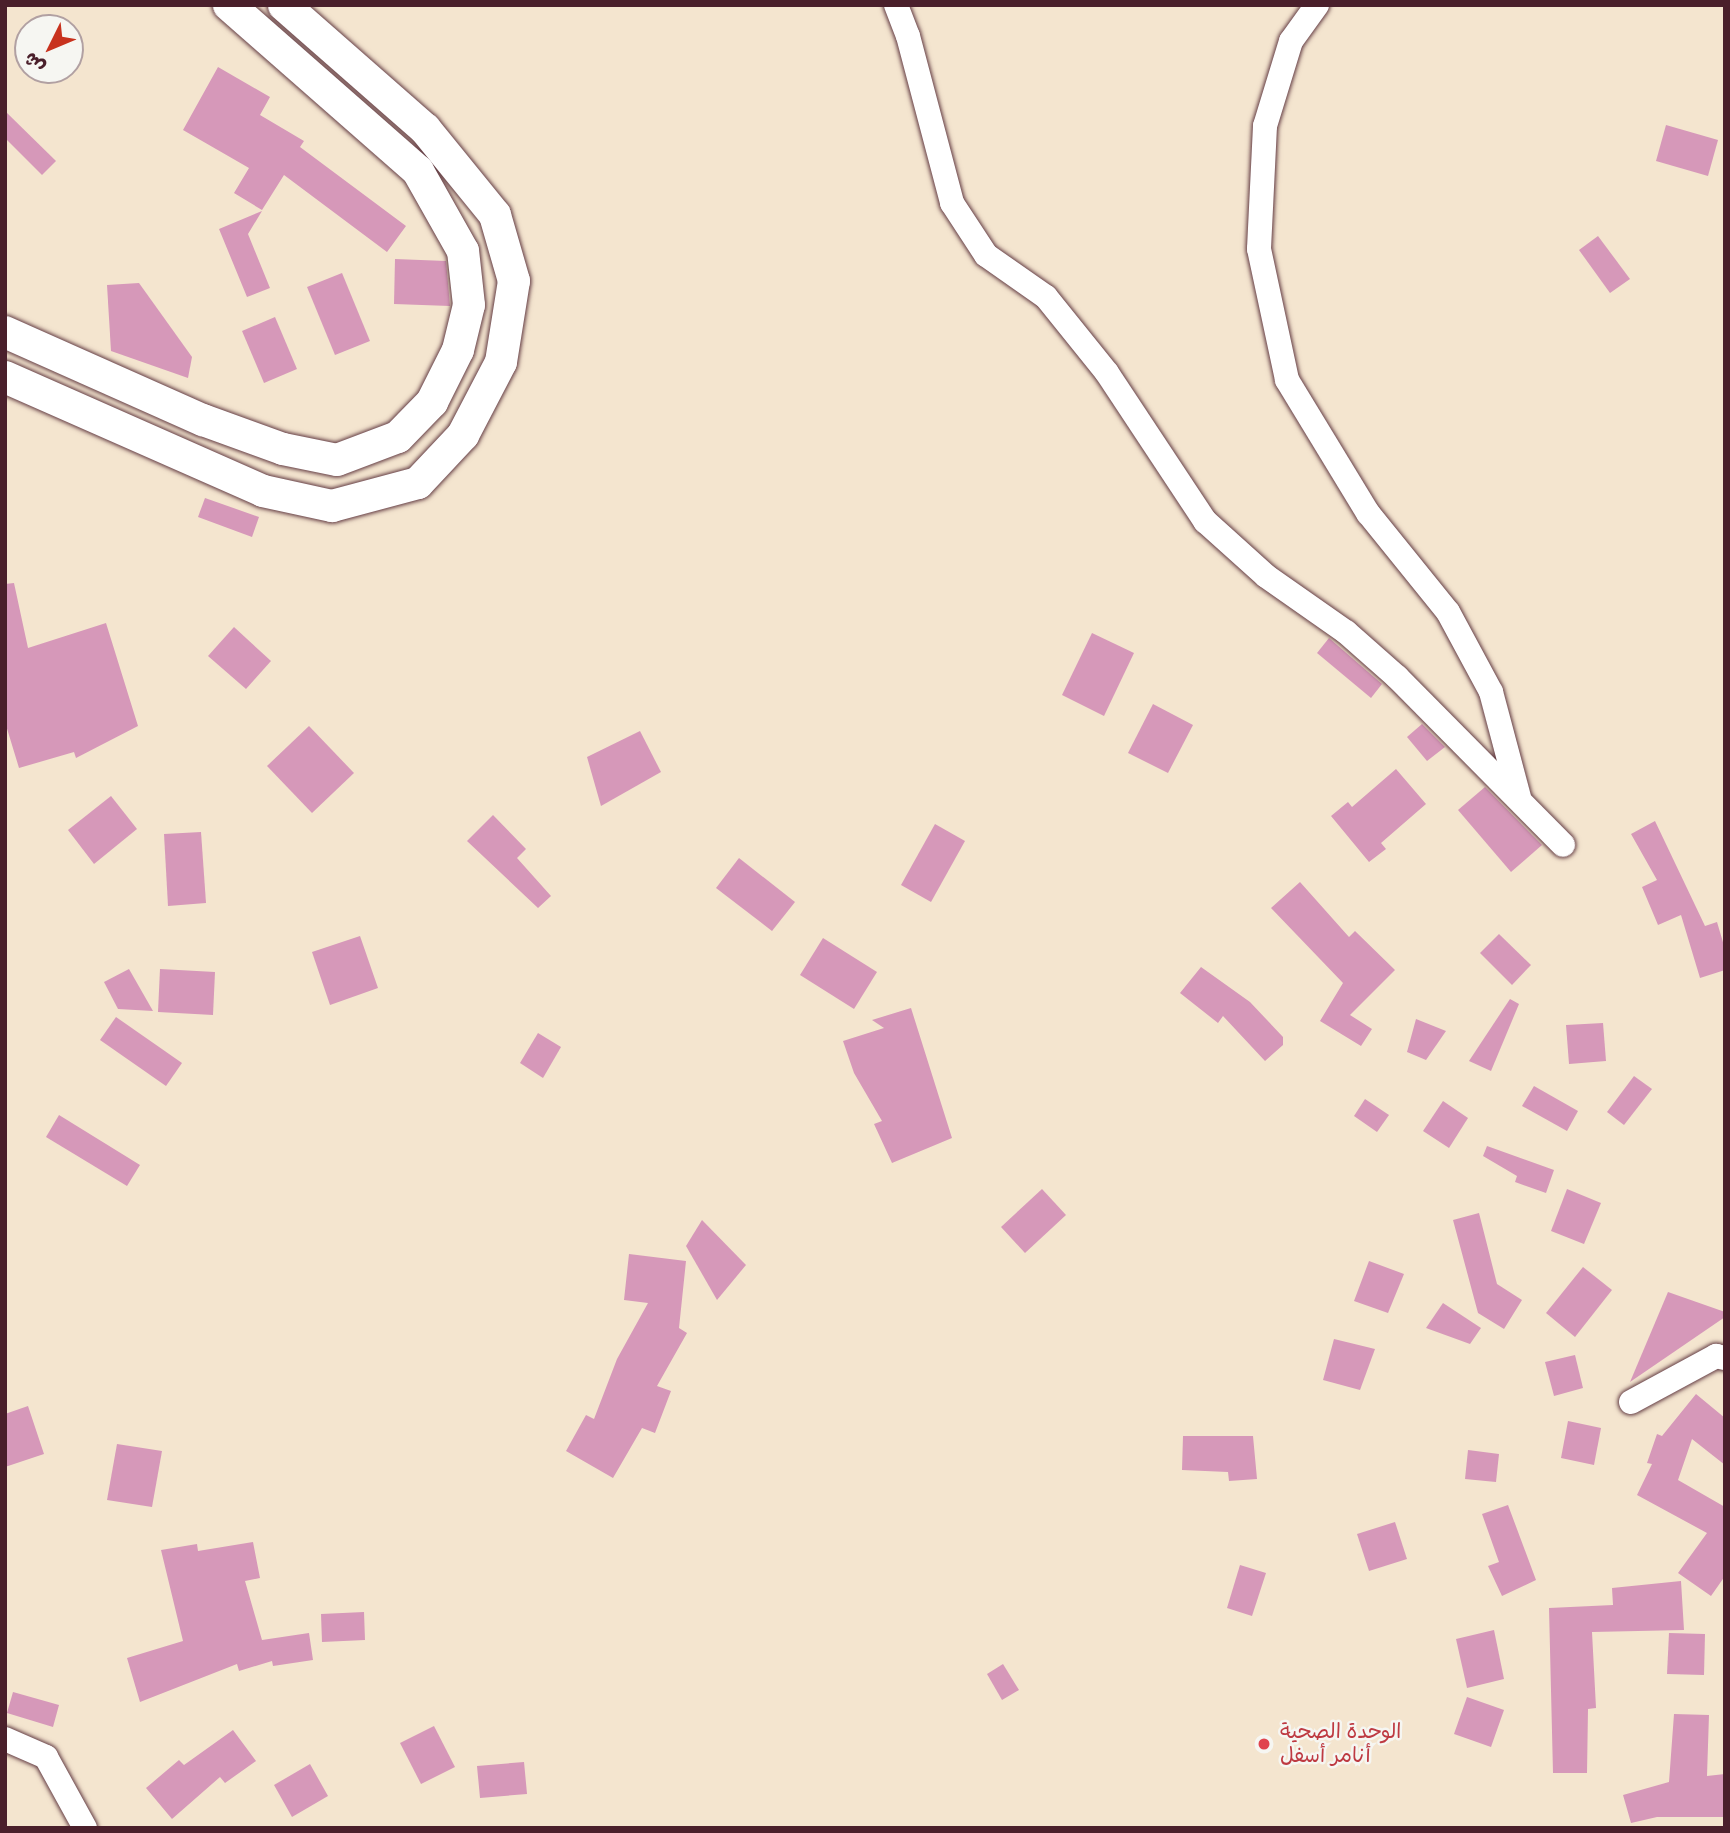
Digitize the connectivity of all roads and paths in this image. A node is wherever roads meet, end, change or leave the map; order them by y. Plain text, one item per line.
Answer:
1 (229, 5) edge
2 (284, 5) edge
3 (896, 5) edge
4 (1317, 5) edge
5 (5, 332) edge
6 (5, 377) edge
7 (1519, 797) junction
8 (1563, 845) dead end
9 (1725, 1358) edge
10 (1631, 1402) dead end
11 (5, 1739) edge
12 (85, 1828) edge

1 - 5 street
2 - 6 street
3 - 7 street
4 - 7 street
7 - 8 street
9 - 10 street
11 - 12 street

